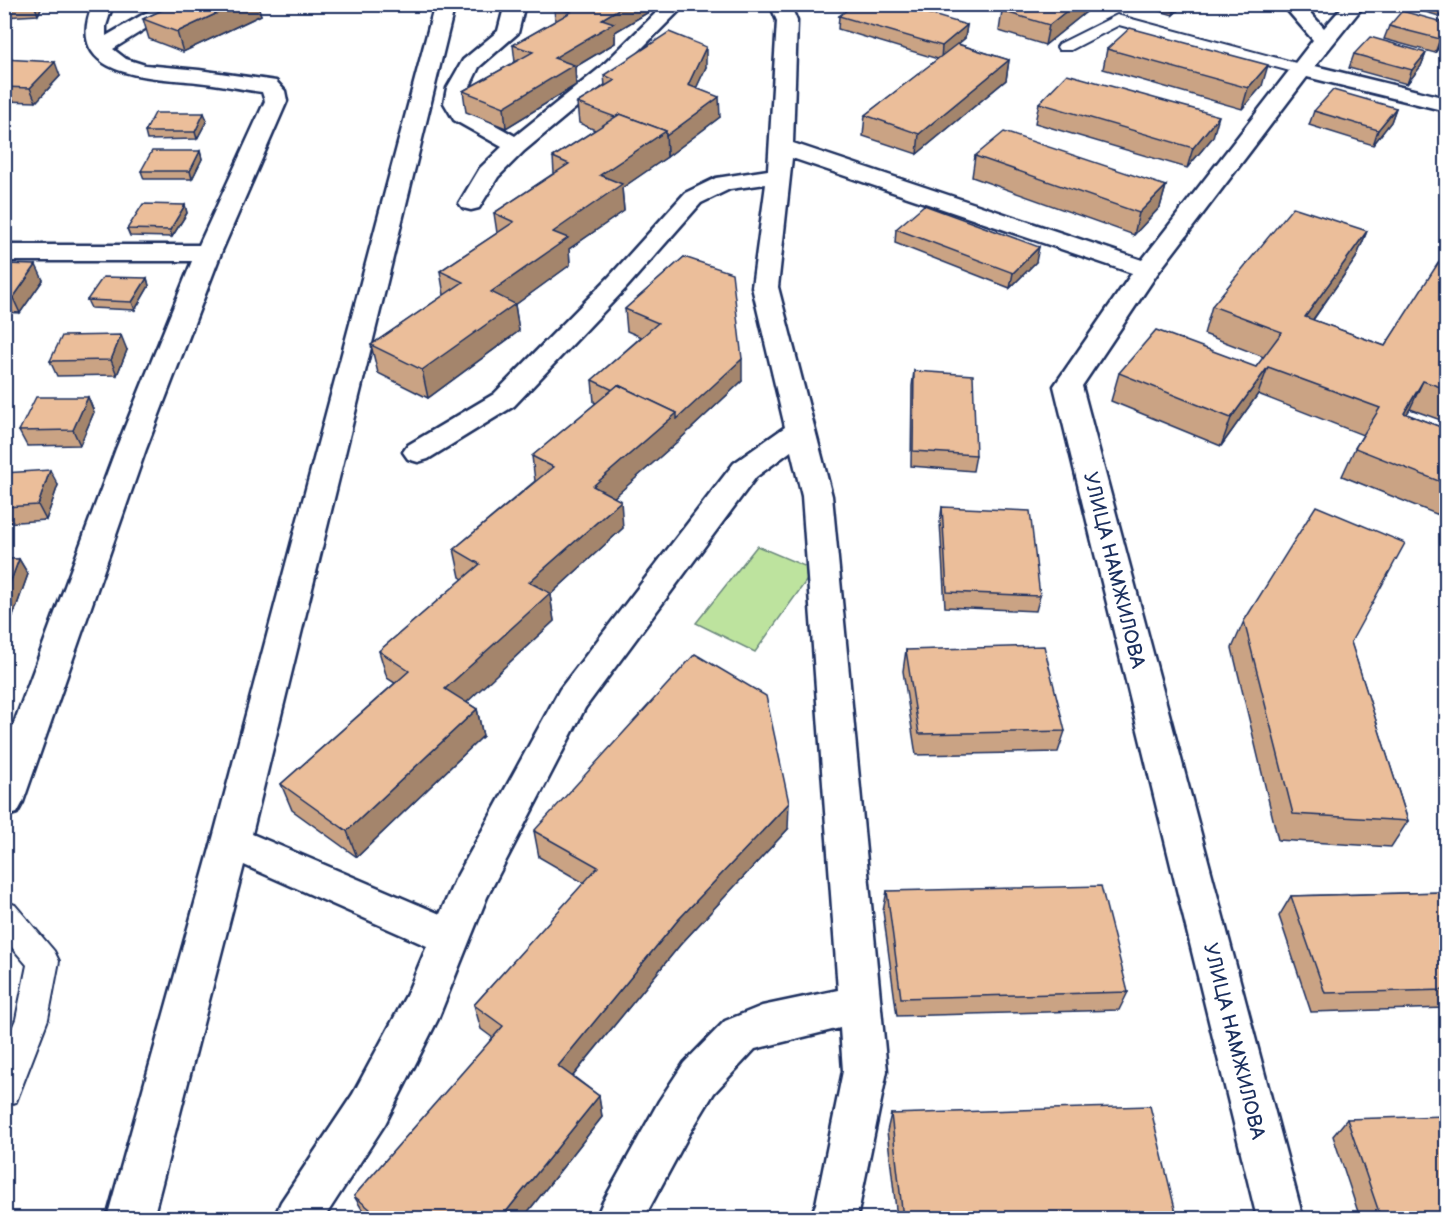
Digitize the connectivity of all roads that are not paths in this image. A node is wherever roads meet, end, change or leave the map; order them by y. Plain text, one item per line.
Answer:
1 (103, 4) edge
2 (176, 4) edge
3 (445, 4) edge
4 (515, 4) edge
5 (677, 4) edge
6 (780, 4) edge
7 (1291, 4) edge
8 (1356, 4) edge
9 (1324, 40) junction
10 (1065, 47) dead end
11 (100, 48) junction
12 (1301, 69) junction
13 (1446, 104) edge
14 (516, 146) junction
15 (781, 161) junction
16 (471, 203) dead end
17 (4, 253) edge
18 (208, 253) junction
19 (1147, 270) junction
20 (801, 430) junction
21 (418, 452) dead end
22 (4, 802) edge
23 (231, 842) junction
24 (4, 915) edge
25 (451, 938) junction
26 (861, 1004) junction
27 (4, 1090) edge
28 (129, 1218) edge
29 (297, 1218) edge
30 (619, 1218) edge
31 (833, 1218) edge
32 (1280, 1218) edge

1 - 11 street
2 - 11 street
3 - 23 street
4 - 14 street
5 - 14 street
6 - 15 street
7 - 9 street
8 - 9 street, УЛИЦА НАМЖИЛОВА
9 - 12 street, УЛИЦА НАМЖИЛОВА
10 - 12 lane
11 - 18 street
12 - 13 street
12 - 19 street, УЛИЦА НАМЖИЛОВА
14 - 16 street
15 - 19 street
15 - 20 street
15 - 21 street
17 - 18 street
18 - 22 street
19 - 32 street, УЛИЦА НАМЖИЛОВА
20 - 25 street
20 - 26 street
23 - 25 street
23 - 28 street
24 - 27 lane
25 - 29 street
26 - 30 street
26 - 31 street

